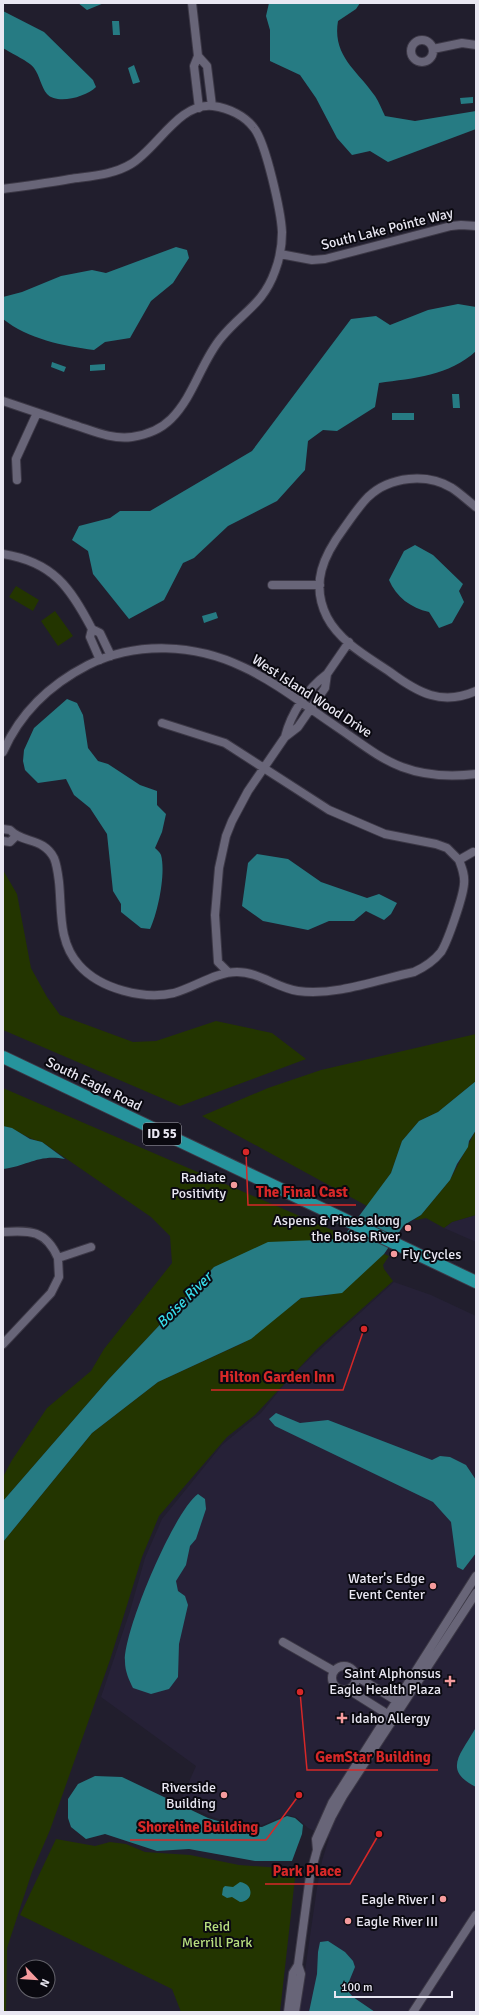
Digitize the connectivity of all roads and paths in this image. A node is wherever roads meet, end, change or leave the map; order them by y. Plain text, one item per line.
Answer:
1 (192, 3) edge
2 (476, 45) edge
3 (433, 49) dead end
4 (198, 56) junction
5 (212, 106) junction
6 (199, 108) junction
7 (3, 190) edge
8 (476, 226) edge
9 (280, 254) junction
10 (3, 401) edge
11 (37, 413) junction
12 (17, 480) dead end
13 (476, 507) edge
14 (3, 554) edge
15 (272, 585) dead end
16 (320, 585) junction
17 (92, 629) junction
18 (349, 642) junction
19 (111, 656) junction
20 (100, 660) junction
21 (327, 674) junction
22 (476, 691) edge
23 (301, 703) junction
24 (312, 710) junction
25 (162, 723) dead end
26 (285, 737) junction
27 (3, 752) edge
28 (264, 768) junction
29 (476, 774) edge
30 (3, 829) edge
31 (16, 836) junction
32 (3, 841) edge
33 (473, 852) dead end
34 (459, 860) junction
35 (228, 972) junction
36 (3, 1057) edge
37 (3, 1232) edge
38 (91, 1246) dead end
39 (58, 1258) junction
40 (476, 1282) edge
41 (3, 1344) edge
42 (476, 1576) edge
43 (476, 1593) edge
44 (283, 1642) dead end
45 (334, 1671) junction
46 (356, 1676) junction
47 (349, 1690) junction
48 (399, 1703) junction
49 (391, 1716) junction
50 (476, 1915) edge
51 (298, 1965) junction
52 (288, 2012) edge
53 (295, 2012) edge
54 (413, 2012) edge

1 - 4 street
2 - 3 street
4 - 5 street
4 - 6 street
5 - 6 street
5 - 9 street
6 - 7 street
8 - 9 street, South Lake Pointe Way
9 - 11 street
10 - 11 street
11 - 12 street
13 - 16 street
14 - 17 street
15 - 16 street
16 - 18 street
17 - 19 street
17 - 20 street
18 - 21 street
18 - 22 street
19 - 20 street, West Island Wood Drive
19 - 23 street, West Island Wood Drive
20 - 27 street, West Island Wood Drive
21 - 23 street
21 - 24 street
23 - 24 street, West Island Wood Drive
23 - 26 street
24 - 26 street
24 - 29 street, West Island Wood Drive
25 - 28 street
26 - 28 street
28 - 34 street
28 - 35 street
30 - 31 street
31 - 32 street
31 - 35 street
33 - 34 street
34 - 35 street
36 - 40 highway, South Eagle Road / ID 55
37 - 39 street
38 - 39 street
39 - 41 street
42 - 48 street
43 - 48 street
44 - 45 street
45 - 46 street
45 - 47 street
46 - 47 street
46 - 48 street
47 - 49 street
48 - 49 street
49 - 51 street
50 - 54 street
51 - 52 street
51 - 53 street

